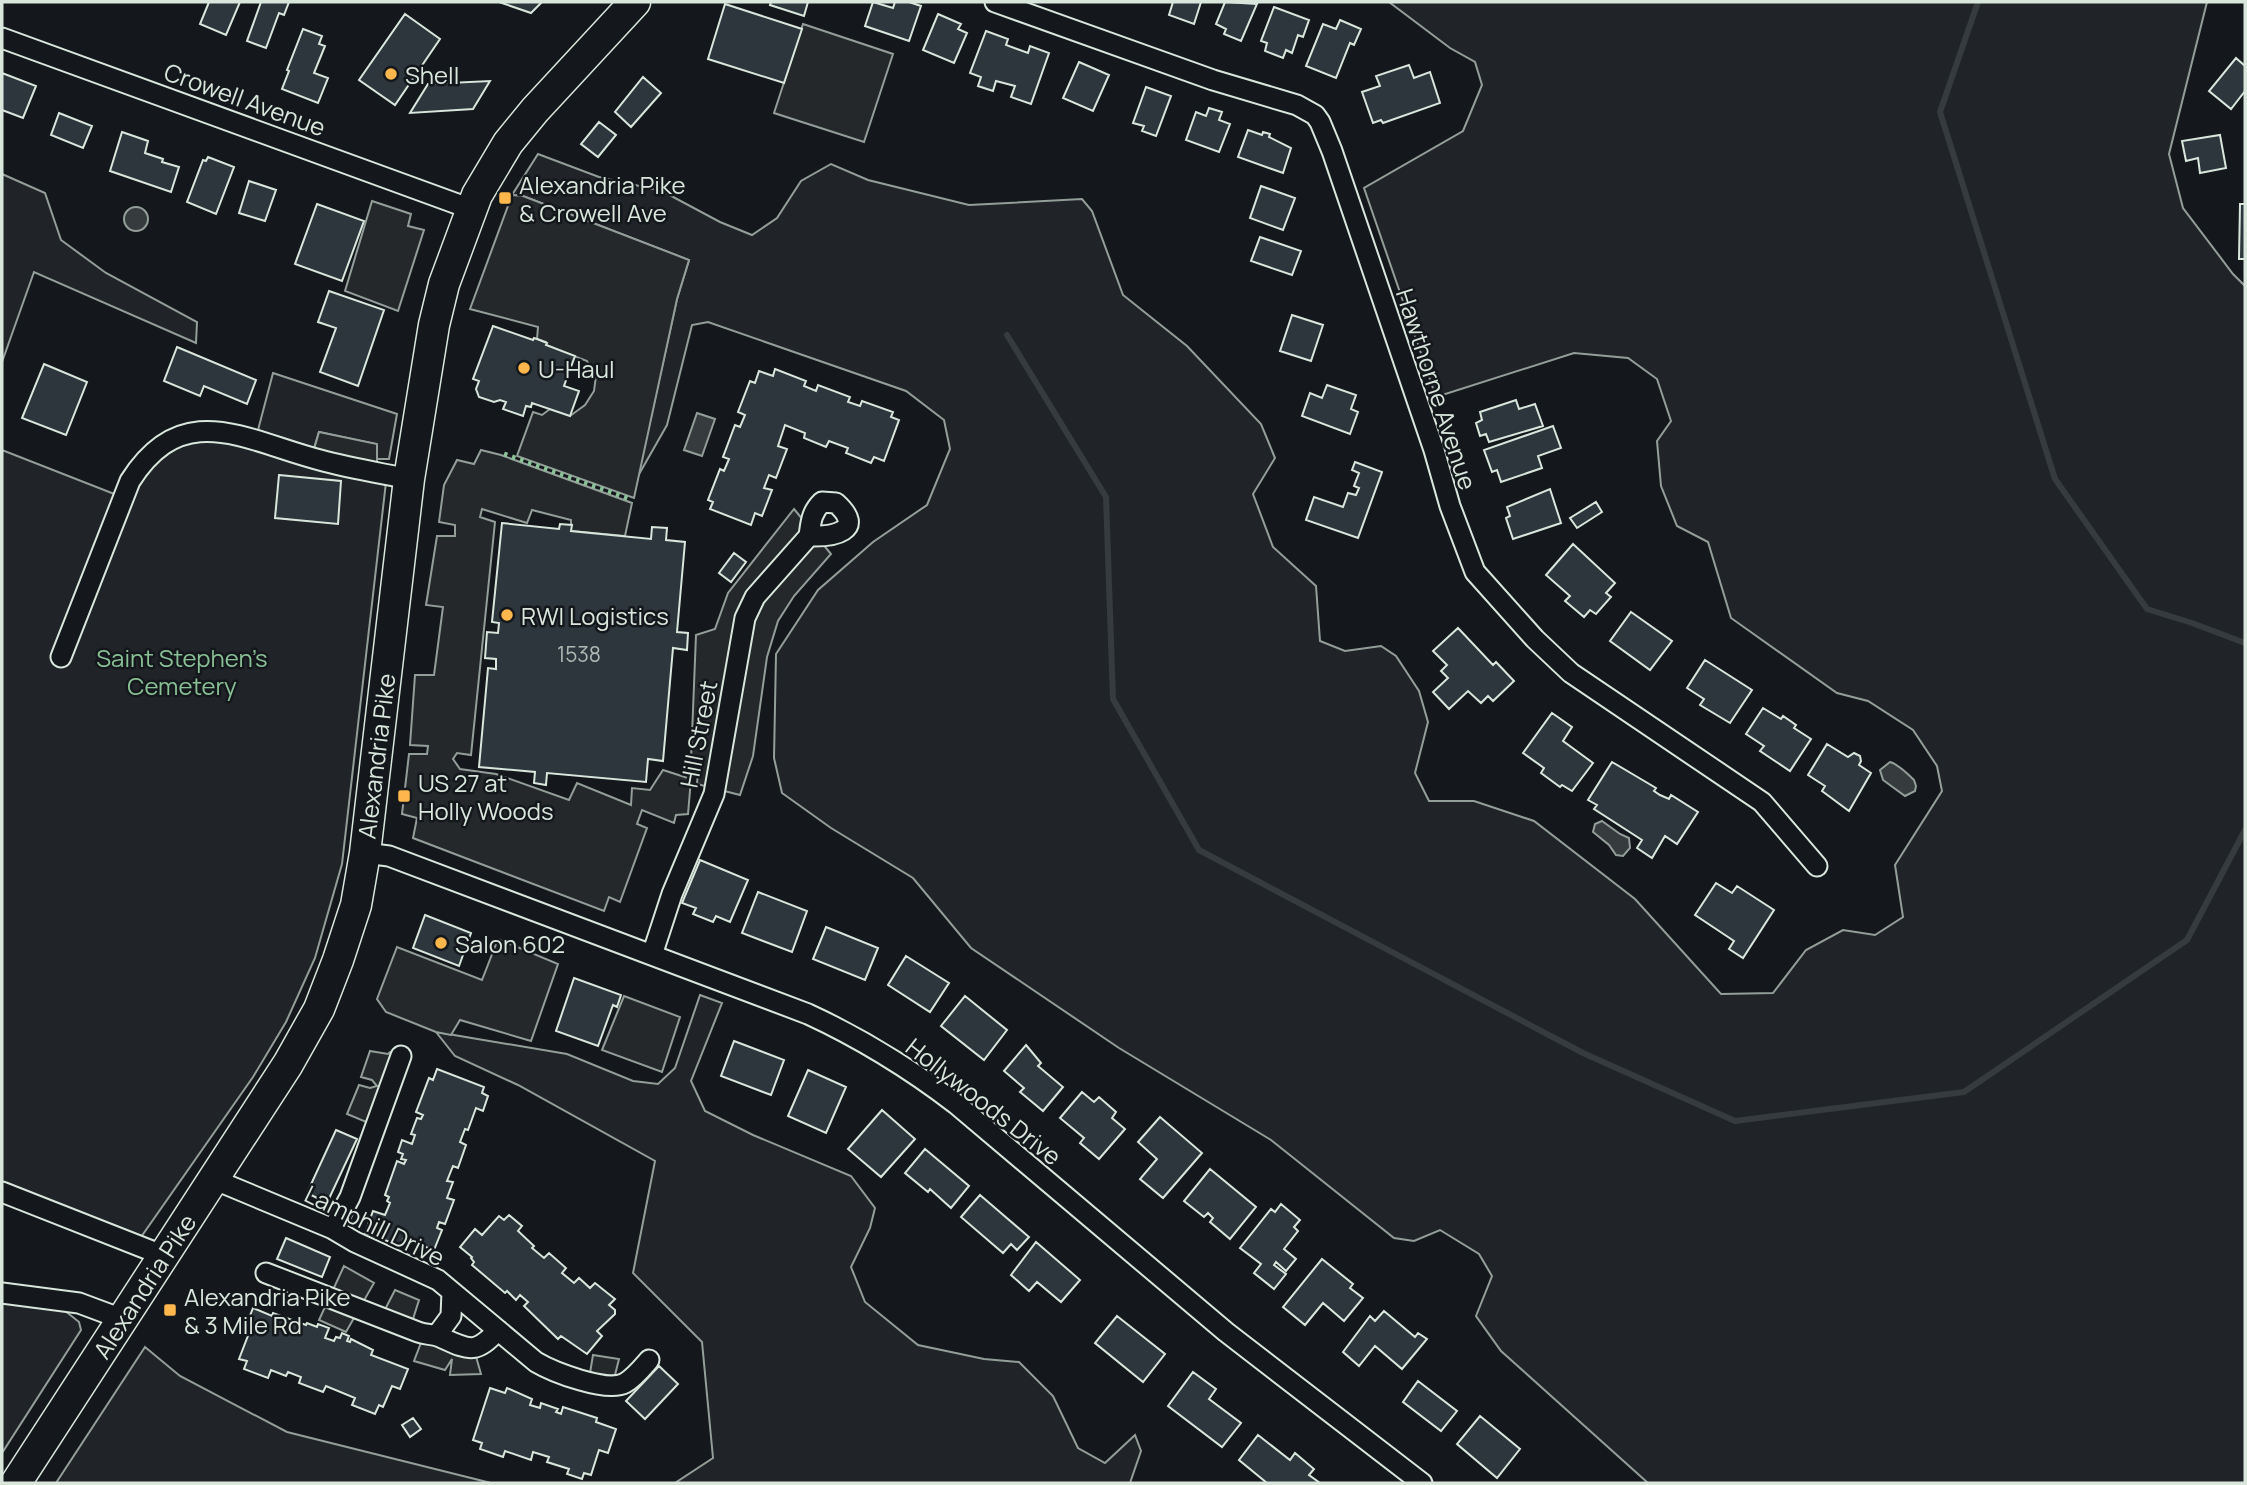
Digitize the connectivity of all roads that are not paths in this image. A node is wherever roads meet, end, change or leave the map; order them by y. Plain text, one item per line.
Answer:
1 (635, 2) edge
2 (995, 2) edge
3 (2, 38) edge
4 (471, 209) junction
5 (409, 479) junction
6 (809, 536) dead end
7 (61, 657) dead end
8 (365, 853) junction
9 (1817, 866) dead end
10 (653, 955) junction
11 (401, 1056) dead end
12 (213, 1179) junction
13 (2, 1192) edge
14 (333, 1230) junction
15 (162, 1255) junction
16 (266, 1273) dead end
17 (452, 1292) junction
18 (2, 1293) edge
19 (122, 1319) junction
20 (498, 1329) junction
21 (437, 1335) junction
22 (649, 1360) dead end
23 (17, 1483) edge
24 (1422, 1483) edge

1 - 4 main road, Alexandria Pike
2 - 9 street, Hawthorne Avenue
3 - 4 street, Crowell Avenue
4 - 5 main road, Alexandria Pike
5 - 7 street
5 - 8 main road, Alexandria Pike
6 - 10 street, Hill Street
8 - 10 street, Hollywoods Drive
8 - 12 main road, Alexandria Pike
10 - 24 street, Hollywoods Drive
11 - 14 street
12 - 14 street, Lamphill Drive
12 - 15 main road, Alexandria Pike
13 - 15 street
14 - 17 street, Lamphill Drive
15 - 19 main road, Alexandria Pike
16 - 21 street
17 - 20 street, Lamphill Drive
17 - 21 street
18 - 19 street
19 - 23 main road, Alexandria Pike
20 - 21 street
20 - 22 street, Lamphill Drive

